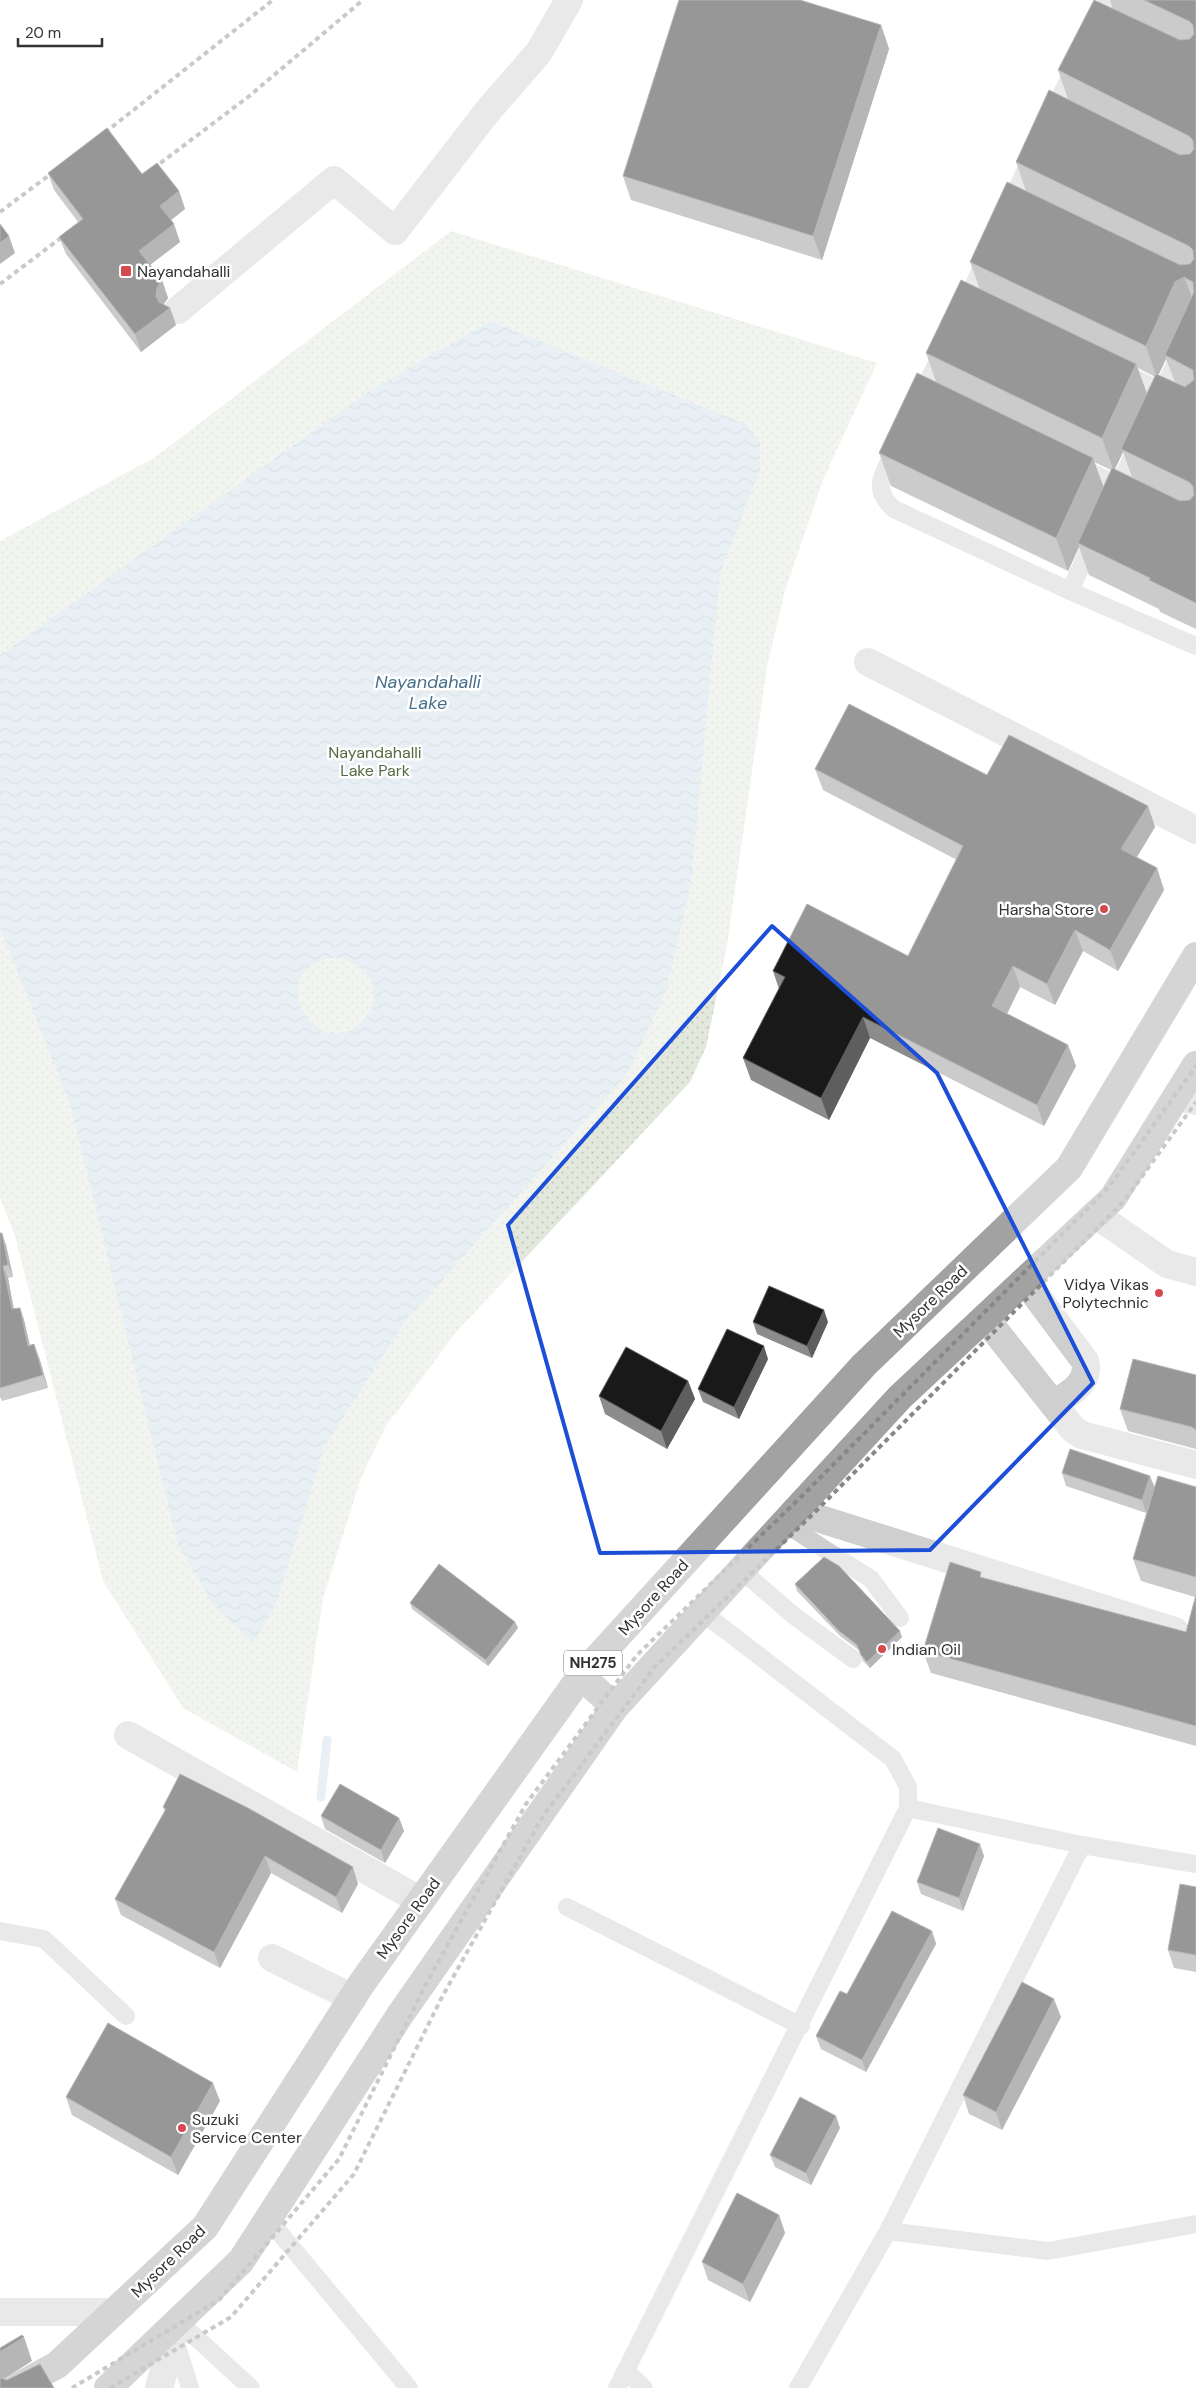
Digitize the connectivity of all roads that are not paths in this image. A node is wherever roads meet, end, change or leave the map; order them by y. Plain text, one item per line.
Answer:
1 (569, 0) edge
2 (1108, 0) edge
3 (1101, 18) junction
4 (1118, 26) edge
5 (1055, 106) junction
6 (1072, 115) edge
7 (1013, 199) junction
8 (1030, 207) edge
9 (1001, 226) edge
10 (993, 244) edge
11 (968, 299) junction
12 (986, 307) edge
13 (178, 310) dead end
14 (1196, 319) edge
15 (1110, 366) edge
16 (923, 391) junction
17 (1162, 391) junction
18 (941, 399) edge
19 (1196, 408) edge
20 (911, 416) edge
21 (904, 432) edge
22 (1065, 460) edge
23 (1119, 485) junction
24 (1144, 498) edge
25 (1070, 591) junction
26 (1196, 646) edge
27 (868, 662) dead end
28 (1196, 830) edge
29 (1196, 956) edge
30 (1196, 1064) edge
31 (1186, 1099) edge
32 (1096, 1215) junction
33 (1196, 1272) edge
34 (1025, 1281) junction
35 (985, 1318) junction
36 (1053, 1404) junction
37 (1196, 1465) edge
38 (789, 1517) junction
39 (741, 1570) junction
40 (702, 1612) junction
41 (900, 1618) dead end
42 (1176, 1632) edge
43 (853, 1659) dead end
44 (581, 1676) junction
45 (615, 1706) junction
46 (128, 1735) dead end
47 (908, 1808) junction
48 (1082, 1845) junction
49 (1196, 1864) edge
50 (421, 1901) junction
51 (567, 1907) dead end
52 (0, 1931) edge
53 (272, 1958) dead end
54 (352, 1998) junction
55 (126, 2016) dead end
56 (801, 2026) junction
57 (268, 2219) junction
58 (1196, 2224) edge
59 (888, 2231) junction
60 (0, 2312) edge
61 (114, 2312) junction
62 (176, 2329) junction
63 (626, 2371) junction
64 (15, 2388) edge
65 (108, 2388) edge
66 (159, 2388) edge
67 (190, 2388) edge
68 (251, 2388) edge
69 (409, 2388) edge
70 (617, 2388) edge
71 (644, 2388) edge
72 (798, 2388) edge

1 - 13 street
2 - 3 lane
3 - 4 lane
3 - 5 lane
5 - 6 lane
5 - 7 lane
7 - 8 lane
7 - 9 lane
10 - 11 lane
11 - 12 lane
11 - 16 lane
14 - 17 lane
15 - 17 lane
16 - 18 lane
16 - 20 lane
17 - 19 lane
17 - 23 lane
21 - 25 lane
22 - 23 lane
23 - 24 lane
23 - 25 lane
25 - 26 lane
27 - 28 street
29 - 44 highway, Mysore Road / NH275
30 - 31 highway
31 - 32 highway
32 - 33 street
32 - 34 highway
34 - 35 highway
34 - 36 street
35 - 36 street
35 - 38 highway
36 - 37 street
38 - 39 highway
38 - 41 lane
38 - 42 street
39 - 40 highway
39 - 43 lane
40 - 45 highway
40 - 47 lane
44 - 45 highway
44 - 50 highway, Mysore Road / NH275
45 - 57 highway
46 - 50 street
47 - 48 lane
47 - 56 lane
48 - 49 lane
48 - 59 lane
50 - 54 highway, Mysore Road / NH275
51 - 56 lane
52 - 55 lane
53 - 54 street
54 - 61 highway, Mysore Road / NH275
56 - 63 lane
57 - 62 highway
57 - 69 lane
58 - 59 lane
59 - 72 lane
60 - 61 street
61 - 64 highway, Mysore Road / NH275
62 - 65 highway
62 - 66 street
62 - 67 lane
62 - 68 lane
63 - 70 lane
63 - 71 lane

